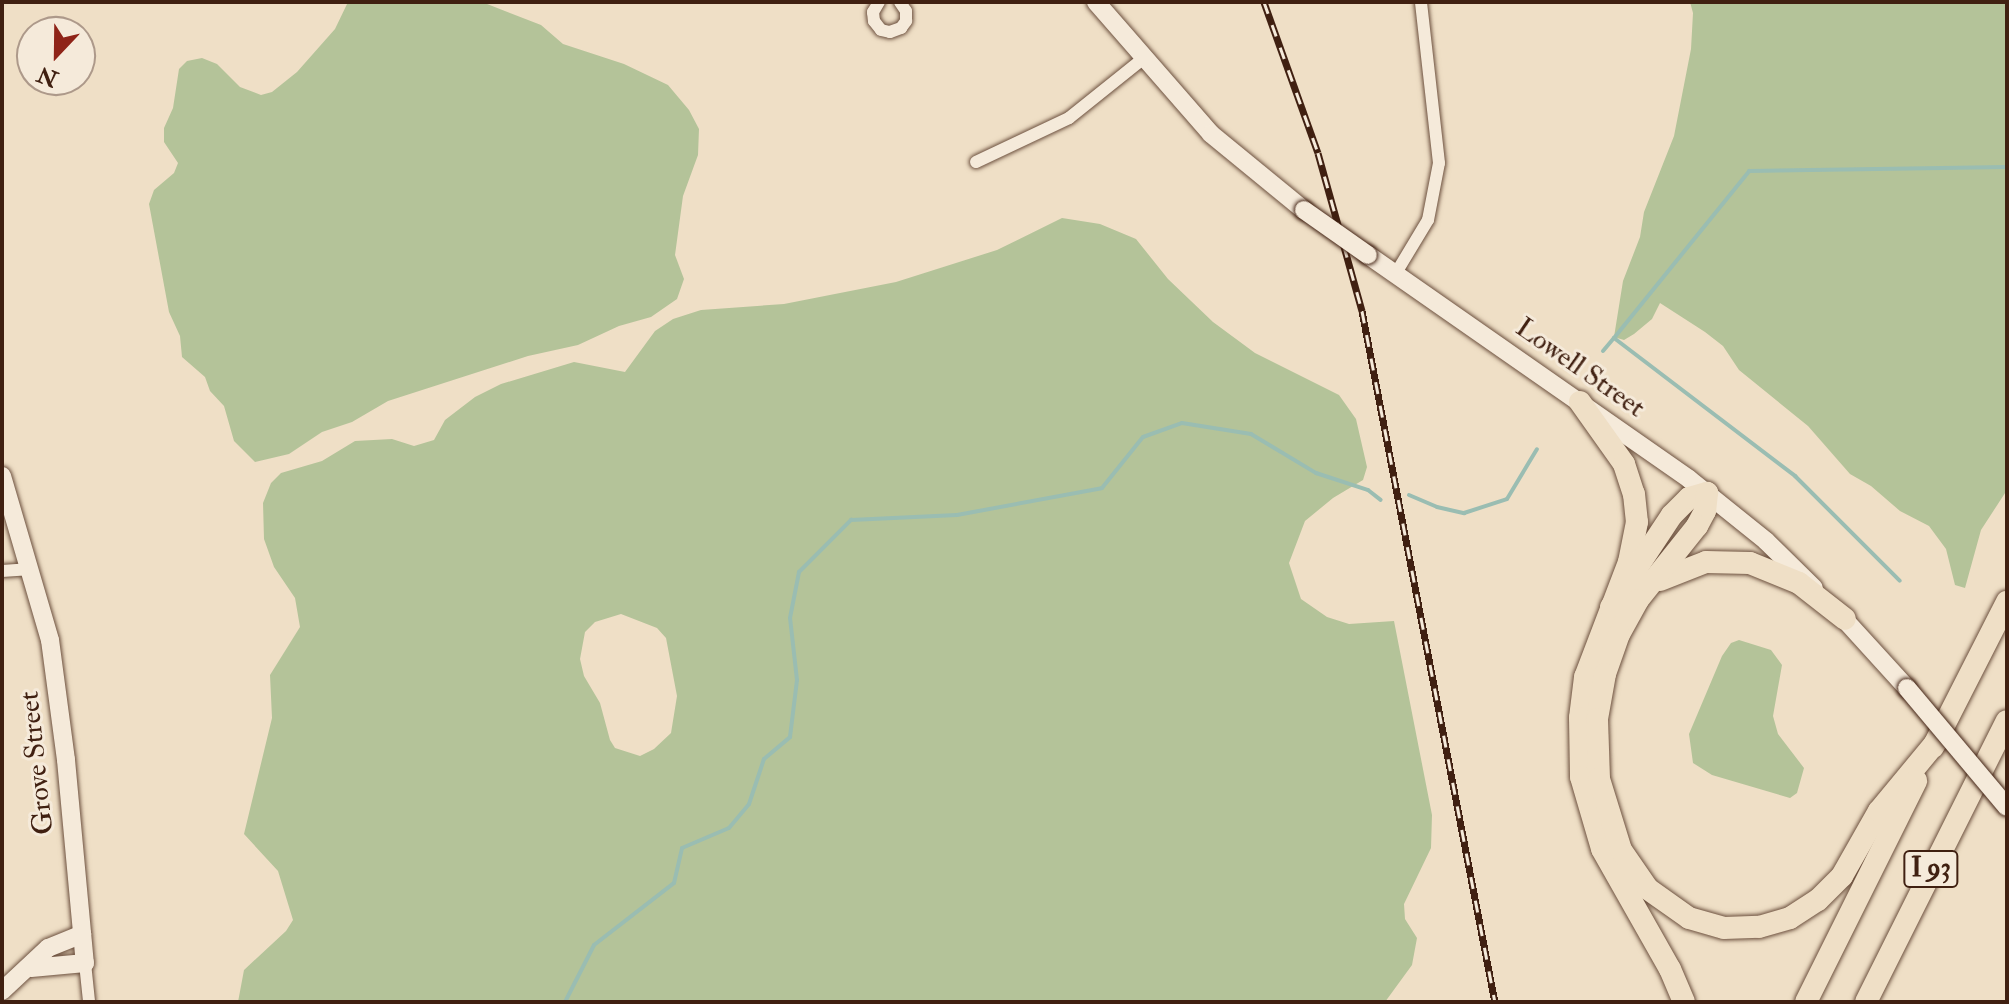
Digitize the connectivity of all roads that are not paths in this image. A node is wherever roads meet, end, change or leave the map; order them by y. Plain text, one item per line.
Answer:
1 (900, 2) edge
2 (1096, 2) edge
3 (1421, 2) edge
4 (874, 3) edge
5 (1144, 58) junction
6 (976, 162) dead end
7 (1396, 273) junction
8 (1580, 402) junction
9 (2, 476) edge
10 (1707, 493) junction
11 (31, 569) junction
12 (2, 571) edge
13 (1646, 590) junction
14 (2007, 602) edge
15 (1611, 607) junction
16 (1845, 619) junction
17 (2004, 728) edge
18 (1936, 742) junction
19 (2007, 807) edge
20 (82, 934) junction
21 (85, 963) junction
22 (31, 968) junction
23 (2, 991) edge
24 (89, 1002) edge
25 (1684, 1002) edge
26 (1806, 1002) edge
27 (1866, 1002) edge

1 - 4 street
2 - 5 main road, Lowell Street
3 - 7 street
5 - 6 street
5 - 7 main road, Lowell Street, bridge
7 - 8 main road, Lowell Street
8 - 10 main road, Lowell Street
8 - 15 highway
9 - 11 main road, Grove Street
10 - 13 highway
10 - 15 highway
10 - 16 main road, Lowell Street
11 - 12 street
11 - 20 main road, Grove Street
13 - 16 highway
13 - 18 highway
14 - 18 highway, I 93
15 - 25 highway
16 - 19 main road, Lowell Street, bridge
17 - 27 highway, I 93
18 - 26 highway, I 93
20 - 21 main road, Grove Street
20 - 22 main road
21 - 22 main road
21 - 24 street, Grove Street
22 - 23 main road

